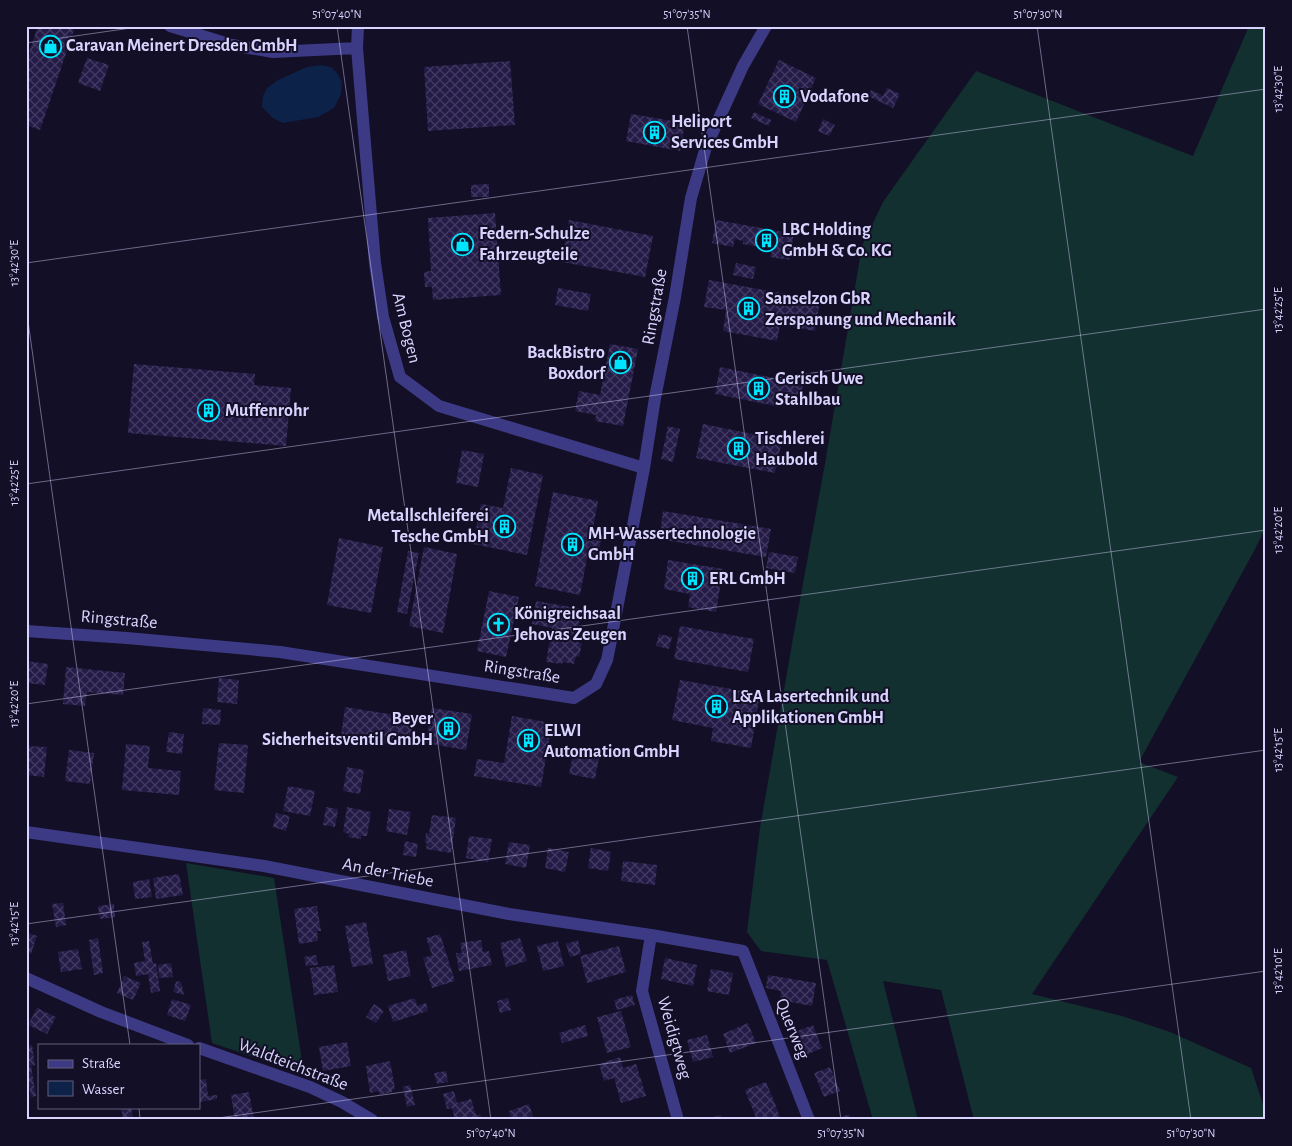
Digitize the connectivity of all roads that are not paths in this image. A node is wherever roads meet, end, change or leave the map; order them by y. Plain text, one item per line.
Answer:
1 (170, 26) edge
2 (358, 26) edge
3 (766, 26) edge
4 (357, 48) junction
5 (644, 468) junction
6 (26, 631) edge
7 (26, 832) edge
8 (651, 935) junction
9 (743, 951) joint
10 (26, 978) edge
11 (185, 1044) edge
12 (200, 1048) edge
13 (372, 1120) edge
14 (678, 1120) edge
15 (809, 1120) edge

1 - 4 street
2 - 4 street, Am Bogen
3 - 5 street, Ringstraße
4 - 5 street, Am Bogen
5 - 6 street, Ringstraße
7 - 8 street, An der Triebe
8 - 9 street, An der Triebe
8 - 14 street, Weidigtweg
9 - 15 street, Querweg
10 - 11 street
12 - 13 street, Waldteichstraße

